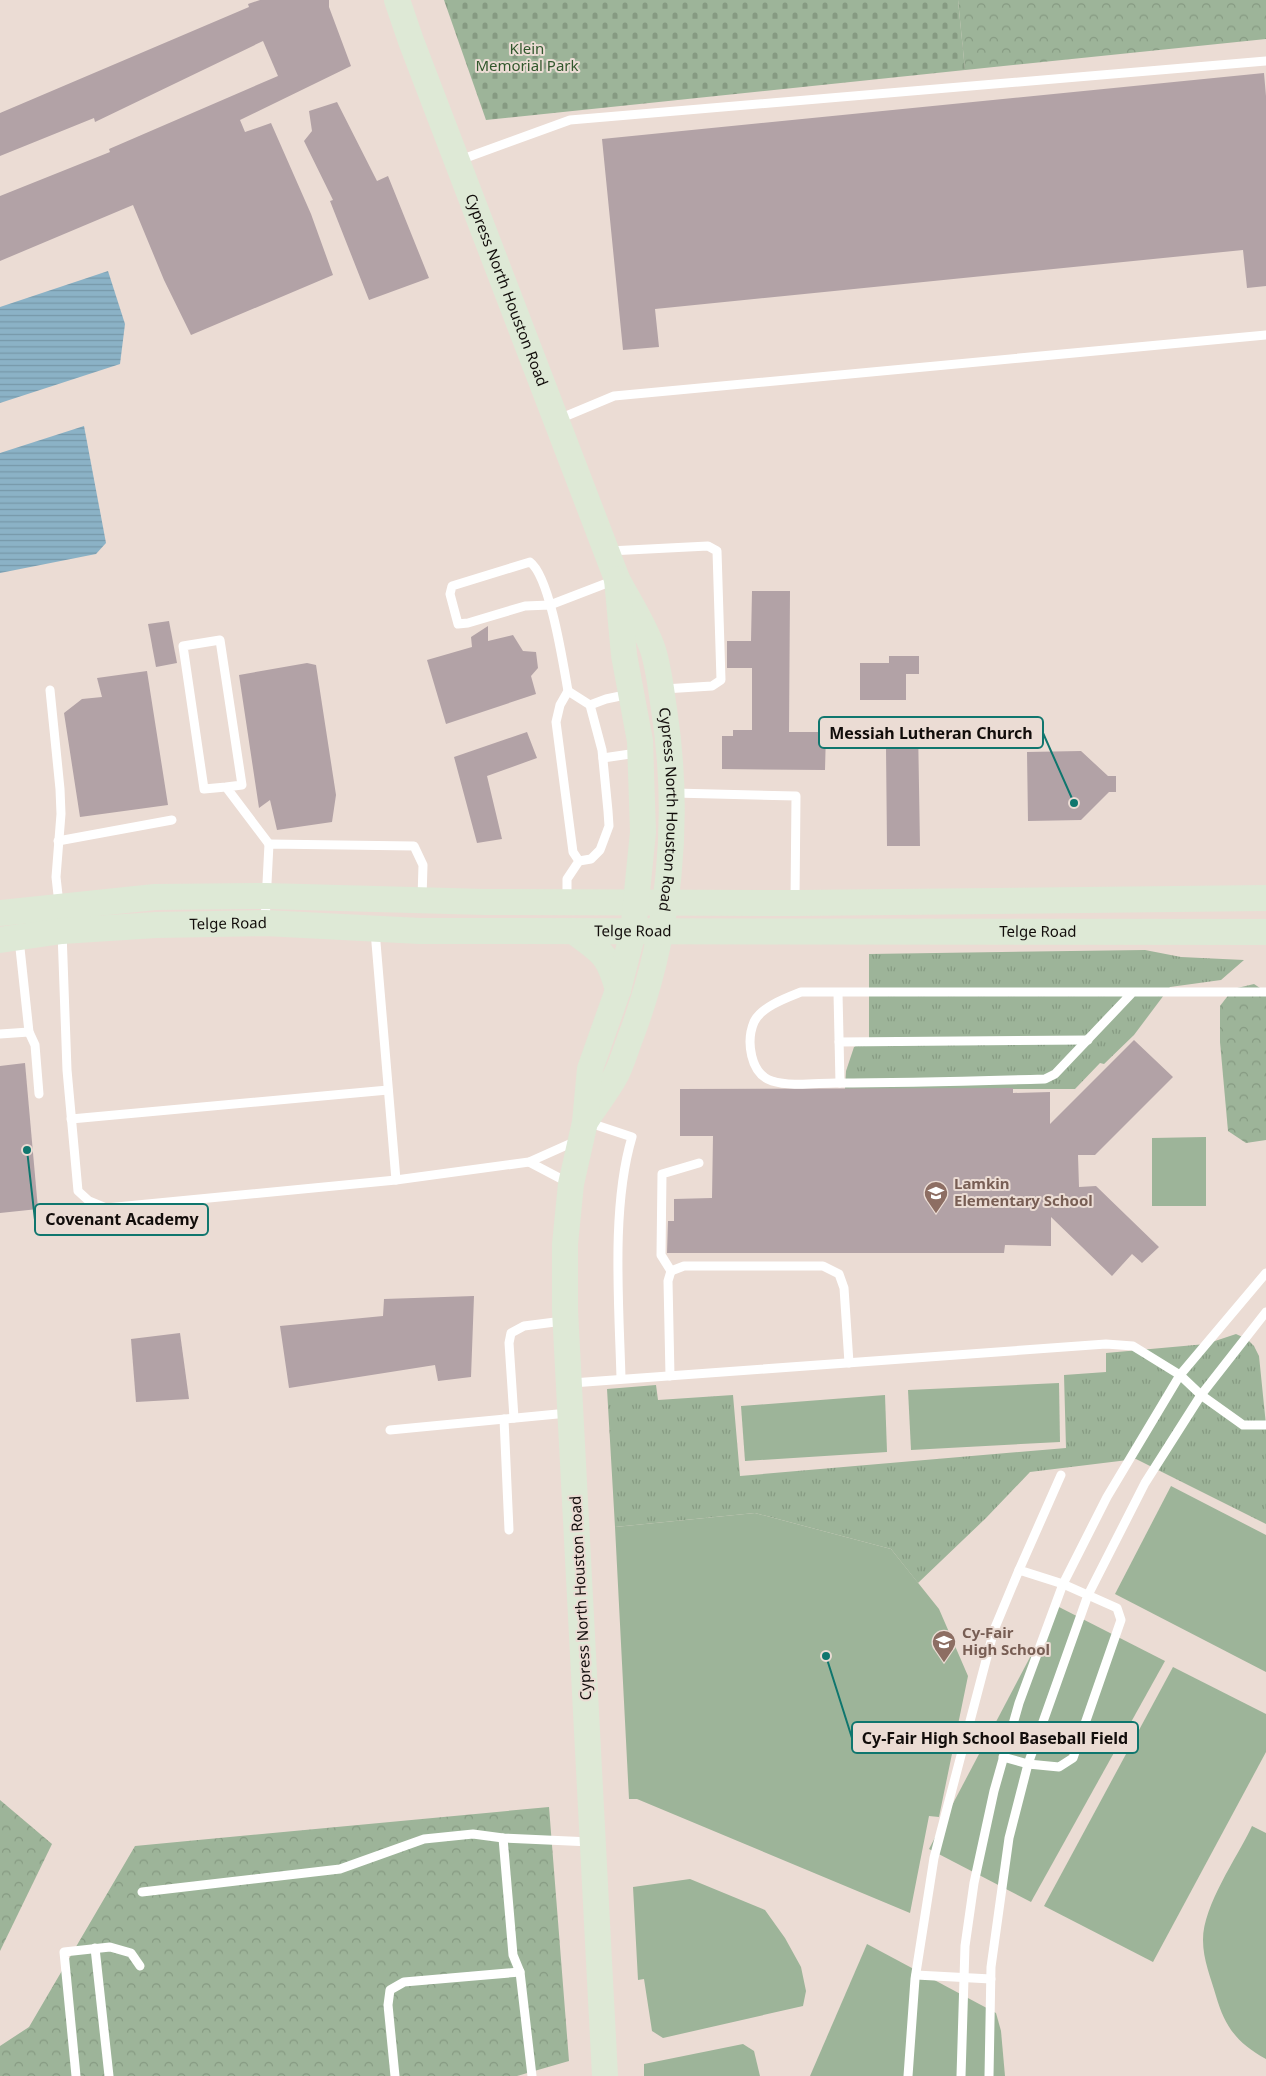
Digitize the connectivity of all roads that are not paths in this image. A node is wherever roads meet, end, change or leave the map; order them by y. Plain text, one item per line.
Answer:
1 (397, 0) edge
2 (1266, 61) edge
3 (457, 161) junction
4 (1266, 336) edge
5 (556, 420) junction
6 (607, 551) junction
7 (617, 579) junction
8 (550, 605) junction
9 (661, 689) junction
10 (50, 690) dead end
11 (568, 690) junction
12 (633, 693) junction
13 (590, 706) junction
14 (641, 752) junction
15 (603, 758) junction
16 (226, 787) junction
17 (672, 793) junction
18 (172, 820) dead end
19 (58, 841) junction
20 (269, 844) junction
21 (579, 860) junction
22 (266, 896) junction
23 (1195, 898) junction
24 (1266, 898) edge
25 (422, 901) junction
26 (567, 902) junction
27 (637, 902) junction
28 (666, 903) junction
29 (795, 903) junction
30 (0, 913) edge
31 (61, 918) junction
32 (265, 923) junction
33 (375, 928) junction
34 (573, 931) junction
35 (633, 932) junction
36 (660, 932) junction
37 (1194, 932) junction
38 (1266, 932) edge
39 (10, 938) edge
40 (618, 990) junction
41 (1132, 992) junction
42 (1266, 992) edge
43 (838, 993) junction
44 (29, 1032) junction
45 (0, 1034) edge
46 (1088, 1040) junction
47 (839, 1042) junction
48 (840, 1083) junction
49 (388, 1090) junction
50 (38, 1094) dead end
51 (71, 1119) junction
52 (583, 1130) junction
53 (529, 1162) junction
54 (699, 1163) dead end
55 (396, 1180) junction
56 (571, 1184) junction
57 (671, 1271) junction
58 (1266, 1273) edge
59 (1266, 1312) edge
60 (566, 1321) junction
61 (849, 1363) junction
62 (1180, 1375) junction
63 (670, 1376) junction
64 (621, 1378) junction
65 (569, 1384) junction
66 (1201, 1395) junction
67 (571, 1413) junction
68 (514, 1418) junction
69 (504, 1419) junction
70 (1266, 1424) edge
71 (390, 1430) dead end
72 (1061, 1475) dead end
73 (509, 1530) dead end
74 (1019, 1570) junction
75 (1064, 1584) junction
76 (1088, 1595) junction
77 (1003, 1757) junction
78 (1028, 1764) junction
79 (503, 1838) junction
80 (594, 1842) junction
81 (142, 1892) dead end
82 (95, 1948) junction
83 (140, 1966) dead end
84 (520, 1972) junction
85 (916, 1975) junction
86 (964, 1978) junction
87 (991, 1979) junction
88 (76, 2076) edge
89 (108, 2076) edge
90 (396, 2076) edge
91 (532, 2076) edge
92 (605, 2076) edge
93 (908, 2076) edge
94 (961, 2076) edge
95 (989, 2076) edge

1 - 3 main road, Cypress North Houston Road
2 - 3 lane
3 - 5 main road, Cypress North Houston Road
4 - 5 lane
5 - 6 main road, Cypress North Houston Road
6 - 7 main road, Cypress North Houston Road
6 - 9 lane
7 - 8 lane
7 - 9 main road, Cypress North Houston Road
7 - 12 main road, Cypress North Houston Road
8 - 8 lane
8 - 11 lane
9 - 17 main road, Cypress North Houston Road
10 - 19 lane
11 - 13 lane
11 - 21 lane
12 - 13 lane
12 - 14 main road, Cypress North Houston Road
13 - 15 lane
14 - 15 lane
14 - 27 main road, Cypress North Houston Road
15 - 21 lane
16 - 16 lane
16 - 20 lane
17 - 28 main road, Cypress North Houston Road
17 - 29 lane
18 - 19 lane
19 - 31 lane
20 - 22 lane
20 - 25 lane
21 - 26 lane
22 - 25 main road, Telge Road
22 - 31 main road, Telge Road
22 - 32 lane
23 - 24 main road, Telge Road
23 - 29 main road, Telge Road
23 - 37 main road
25 - 26 main road, Telge Road
26 - 27 main road, Telge Road
27 - 28 main road, Telge Road
27 - 35 main road, Cypress North Houston Road
28 - 29 main road, Telge Road
28 - 36 main road, Cypress North Houston Road
30 - 31 main road, Telge Road
31 - 32 main road, Telge Road
31 - 39 main road, Telge Road
31 - 51 lane
32 - 33 main road, Telge Road
33 - 34 main road, Telge Road
33 - 49 lane
34 - 35 main road, Telge Road
34 - 40 main road
35 - 36 main road, Telge Road
35 - 40 main road, Cypress North Houston Road
36 - 37 main road, Telge Road
36 - 52 main road, Cypress North Houston Road
37 - 38 main road, Telge Road
39 - 44 lane
40 - 52 main road, Cypress North Houston Road
41 - 42 lane
41 - 43 lane
41 - 46 lane
43 - 47 lane
43 - 48 lane
44 - 45 lane
44 - 50 lane
46 - 47 lane
46 - 48 lane
47 - 48 lane
49 - 51 lane
49 - 55 lane
51 - 55 lane
52 - 53 lane
52 - 56 main road, Cypress North Houston Road
52 - 64 lane
53 - 55 lane
53 - 56 lane
54 - 57 lane
56 - 60 main road, Cypress North Houston Road
57 - 61 lane
57 - 63 lane
58 - 62 lane
59 - 66 lane
60 - 65 main road, Cypress North Houston Road
60 - 68 lane
61 - 62 lane
61 - 63 lane
62 - 66 lane
62 - 75 lane
63 - 64 lane
64 - 65 lane
65 - 67 main road, Cypress North Houston Road
66 - 70 lane
66 - 76 lane
67 - 68 lane
67 - 80 main road, Cypress North Houston Road
68 - 69 lane
69 - 71 lane
69 - 73 lane
72 - 74 lane
74 - 75 lane
74 - 85 lane
75 - 76 lane
75 - 77 lane
76 - 78 lane
76 - 78 lane
77 - 78 lane
77 - 86 lane
78 - 87 lane
79 - 80 lane
79 - 81 lane
79 - 84 lane
80 - 92 main road, Cypress North Houston Road
82 - 83 lane
82 - 88 lane
82 - 89 lane
84 - 90 lane
84 - 91 lane
85 - 86 lane
85 - 93 lane
86 - 87 lane
86 - 94 lane
87 - 95 lane

